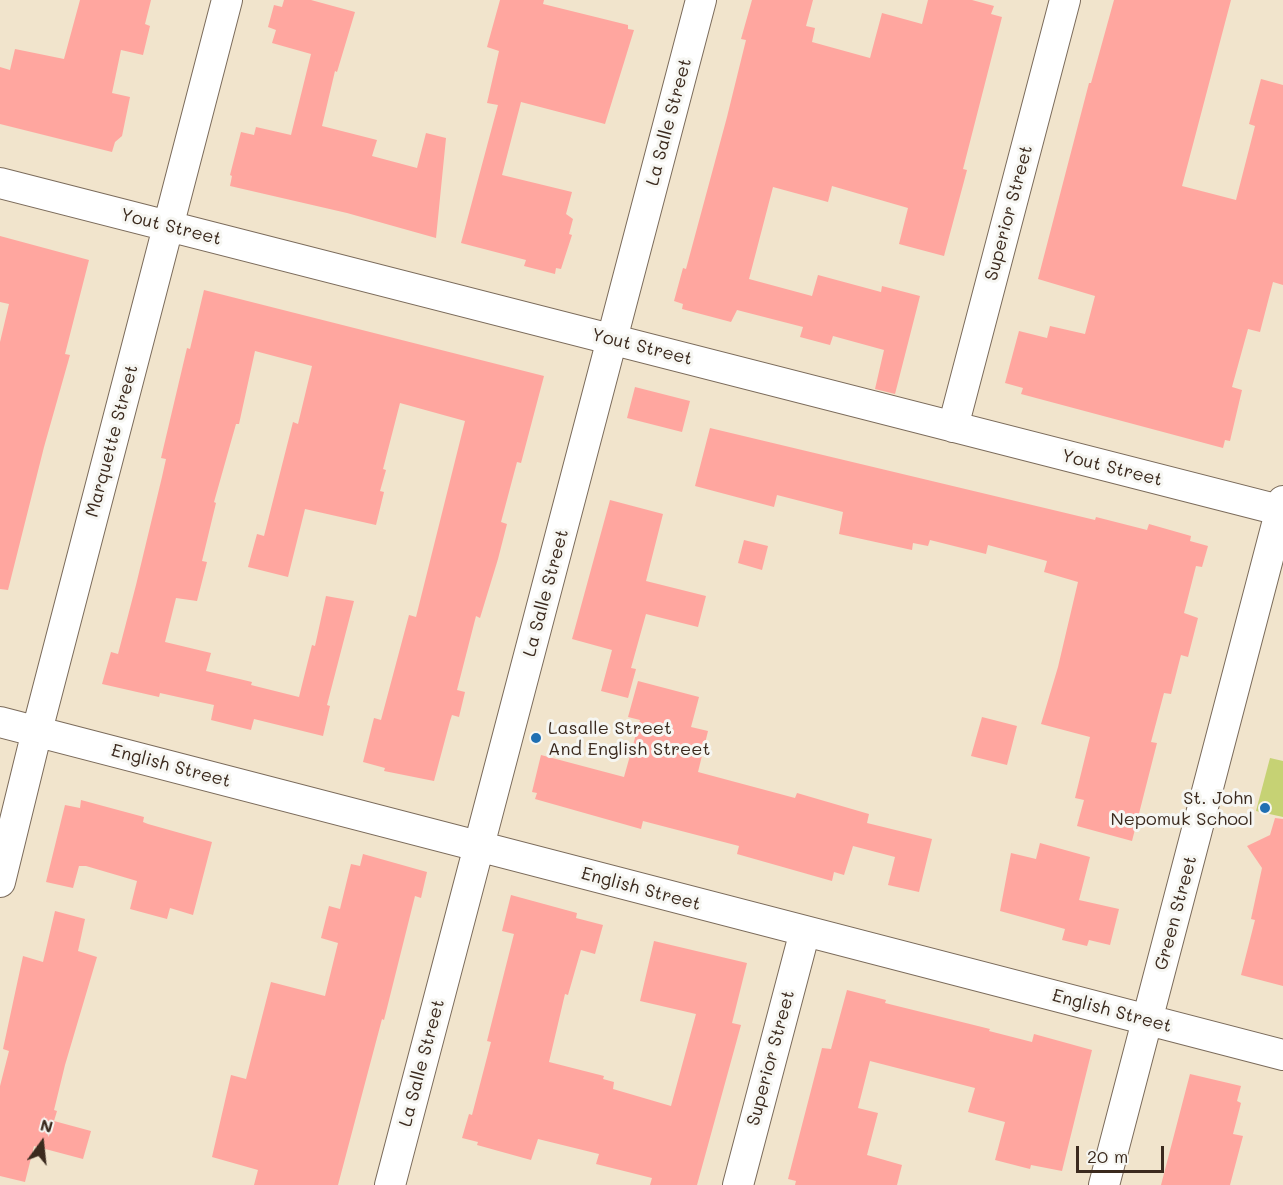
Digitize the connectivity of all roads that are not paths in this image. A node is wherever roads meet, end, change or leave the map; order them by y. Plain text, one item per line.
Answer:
1 (227, 0) edge
2 (701, 0) edge
3 (1065, 0) edge
4 (0, 183) edge
5 (169, 226) junction
6 (612, 340) junction
7 (954, 427) junction
8 (1282, 508) edge
9 (0, 722) edge
10 (37, 731) junction
11 (479, 846) junction
12 (0, 882) edge
13 (804, 932) junction
14 (1148, 1020) junction
15 (1283, 1055) edge
16 (390, 1185) edge
17 (738, 1185) edge
18 (1104, 1185) edge

1 - 5 street, Marquette Street
2 - 6 street, La Salle Street
3 - 7 street, Superior Street
4 - 5 street, Yout Street
5 - 6 street, Yout Street
5 - 10 street, Marquette Street
6 - 7 street, Yout Street
6 - 11 street, La Salle Street
7 - 8 street, Yout Street
8 - 14 street, Green Street
9 - 10 street, English Street
10 - 11 street, English Street
10 - 12 street, Marquette Street
11 - 13 street, English Street
11 - 16 street, La Salle Street
13 - 14 street, English Street
13 - 17 street, Superior Street
14 - 15 street, English Street
14 - 18 street, Green Street

